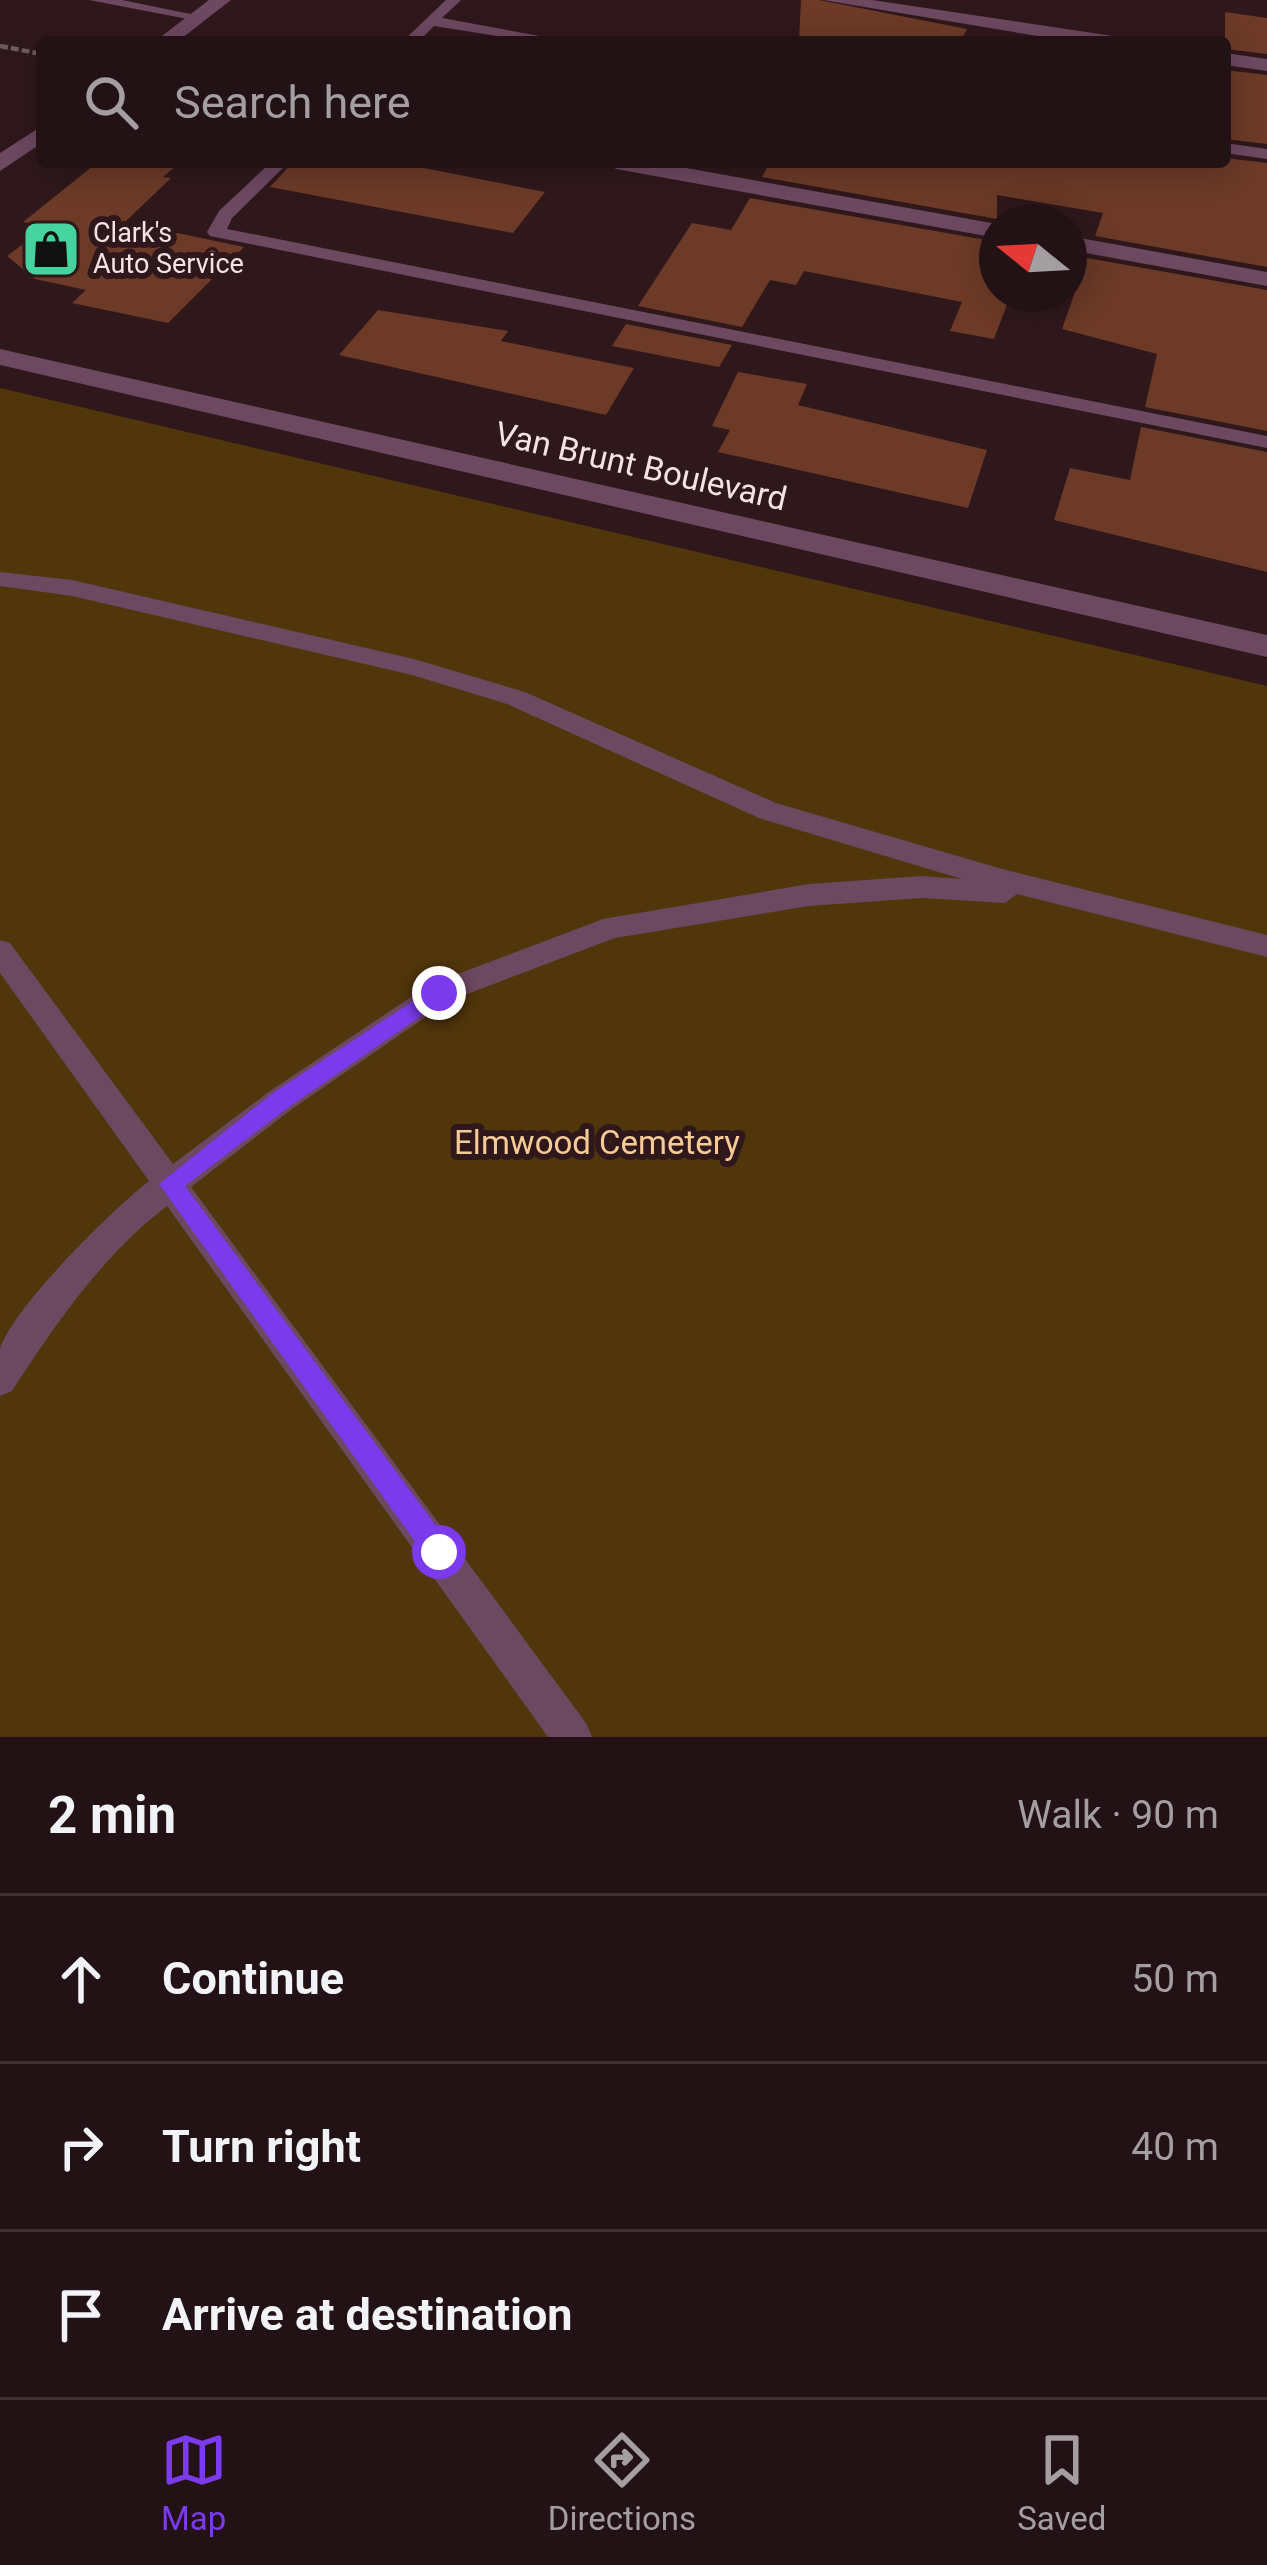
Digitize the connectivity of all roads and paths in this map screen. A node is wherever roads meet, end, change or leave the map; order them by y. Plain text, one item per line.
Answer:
1 (96, 0) edge
2 (221, 0) edge
3 (454, 0) edge
4 (833, 0) edge
5 (198, 17) junction
6 (431, 21) junction
7 (172, 36) edge
8 (415, 36) edge
9 (527, 36) edge
10 (1073, 36) edge
11 (0, 46) edge
12 (36, 53) edge
13 (1231, 59) edge
14 (1267, 65) edge
15 (36, 137) edge
16 (1231, 149) edge
17 (1267, 154) edge
18 (0, 164) edge
19 (275, 168) edge
20 (650, 168) edge
21 (979, 227) edge
22 (1087, 247) edge
23 (1267, 279) edge
24 (0, 357) edge
25 (1267, 442) edge
26 (0, 579) edge
27 (1267, 646) edge
28 (1070, 897) junction
29 (1267, 946) edge
30 (0, 951) edge
31 (170, 1184) junction
32 (0, 1379) edge
33 (572, 1737) edge

1 - 5 lane
2 - 5 street
3 - 6 lane
4 - 10 street
5 - 7 street
6 - 8 lane
6 - 9 lane
11 - 12 path
13 - 14 street
15 - 18 street
16 - 17 lane
19 - 25 lane
20 - 21 street
22 - 23 street
24 - 27 street, Van Brunt Boulevard
26 - 28 lane
28 - 29 lane
28 - 31 lane
30 - 31 lane
31 - 32 lane
31 - 33 lane

